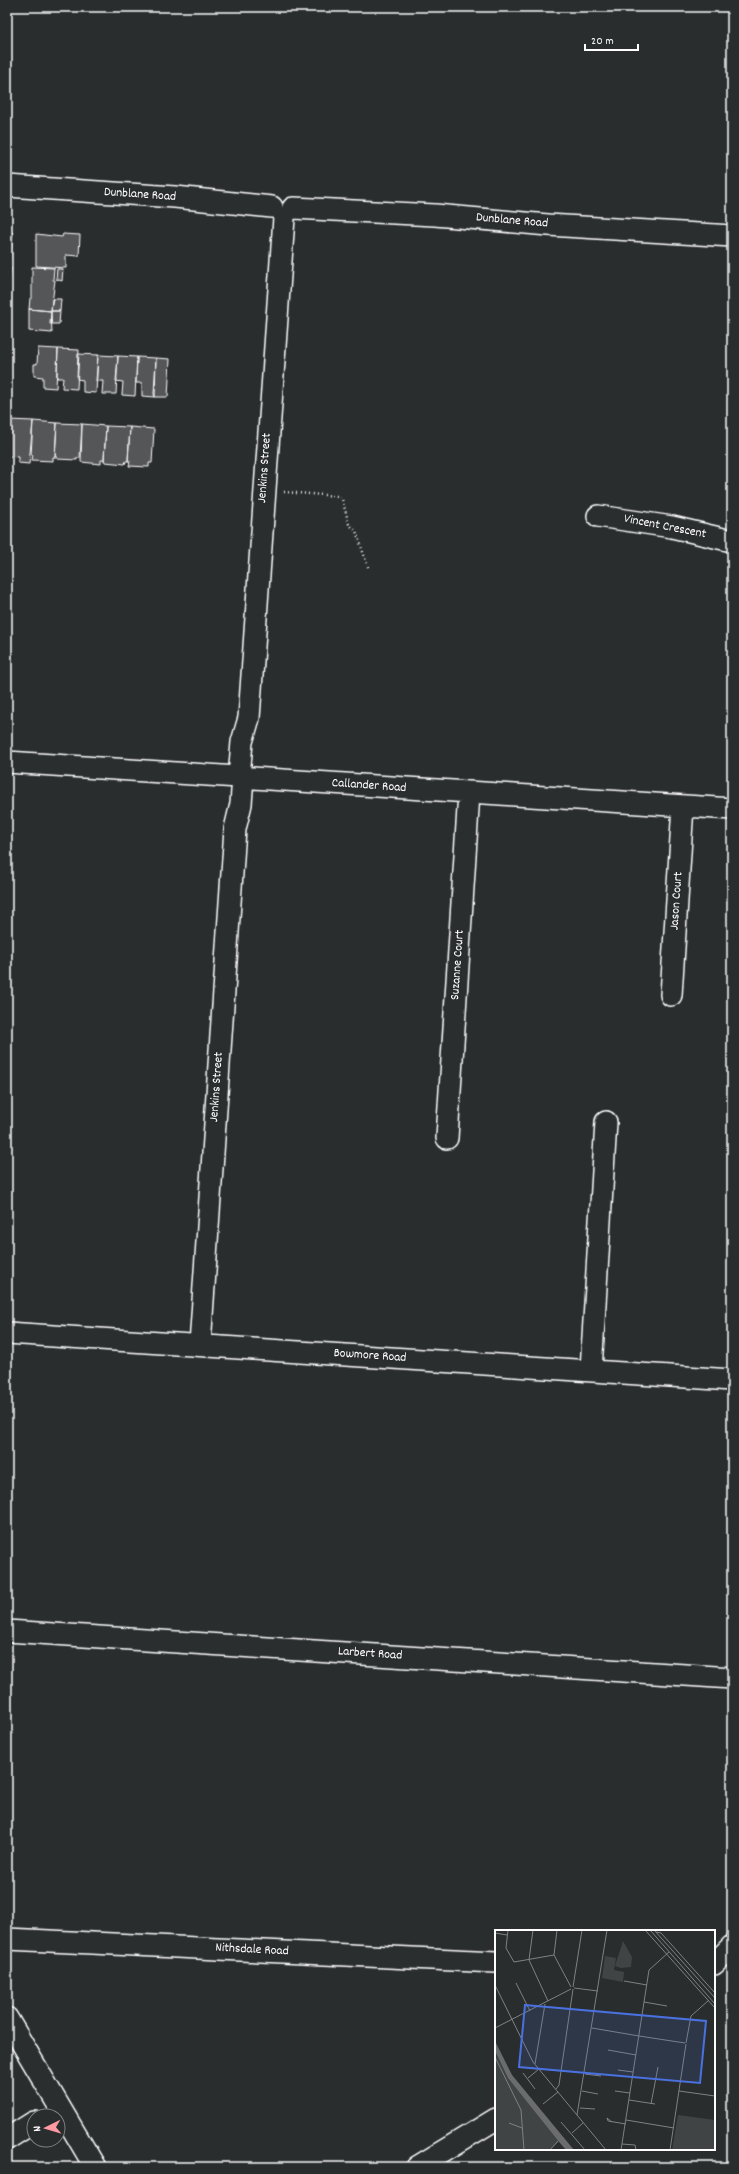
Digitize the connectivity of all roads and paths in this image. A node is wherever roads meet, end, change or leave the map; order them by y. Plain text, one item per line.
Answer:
1 (7, 186) edge
2 (283, 211) junction
3 (732, 236) edge
4 (264, 483) junction
5 (598, 516) dead end
6 (732, 541) edge
7 (369, 570) dead end
8 (7, 762) edge
9 (241, 777) junction
10 (469, 793) junction
11 (683, 806) junction
12 (732, 809) edge
13 (671, 995) dead end
14 (606, 1122) dead end
15 (447, 1138) dead end
16 (7, 1333) edge
17 (200, 1345) junction
18 (592, 1370) junction
19 (732, 1380) edge
20 (7, 1630) edge
21 (732, 1678) edge
22 (7, 1939) edge
23 (732, 1946) edge
24 (495, 1962) edge
25 (715, 1963) edge
26 (7, 2018) edge
27 (51, 2108) edge
28 (495, 2120) edge
29 (26, 2127) edge
30 (66, 2129) edge
31 (7, 2138) edge
32 (95, 2167) edge
33 (417, 2167) edge

1 - 2 street, Dunblane Road
2 - 3 street, Dunblane Road
2 - 4 street, Jenkins Street
4 - 7 path
4 - 9 street, Jenkins Street
5 - 6 street, Vincent Crescent
8 - 9 street, Callander Road
9 - 10 street, Callander Road
9 - 17 street, Jenkins Street
10 - 11 street, Callander Road
10 - 15 street, Suzanne Court
11 - 12 street, Callander Road
11 - 13 street, Jason Court
14 - 18 street
16 - 17 street, Bowmore Road
17 - 18 street, Bowmore Road
18 - 19 street, Bowmore Road
20 - 21 street, Larbert Road
22 - 24 street, Nithsdale Road
23 - 25 street
26 - 27 street
28 - 33 street
29 - 31 street
30 - 32 street

